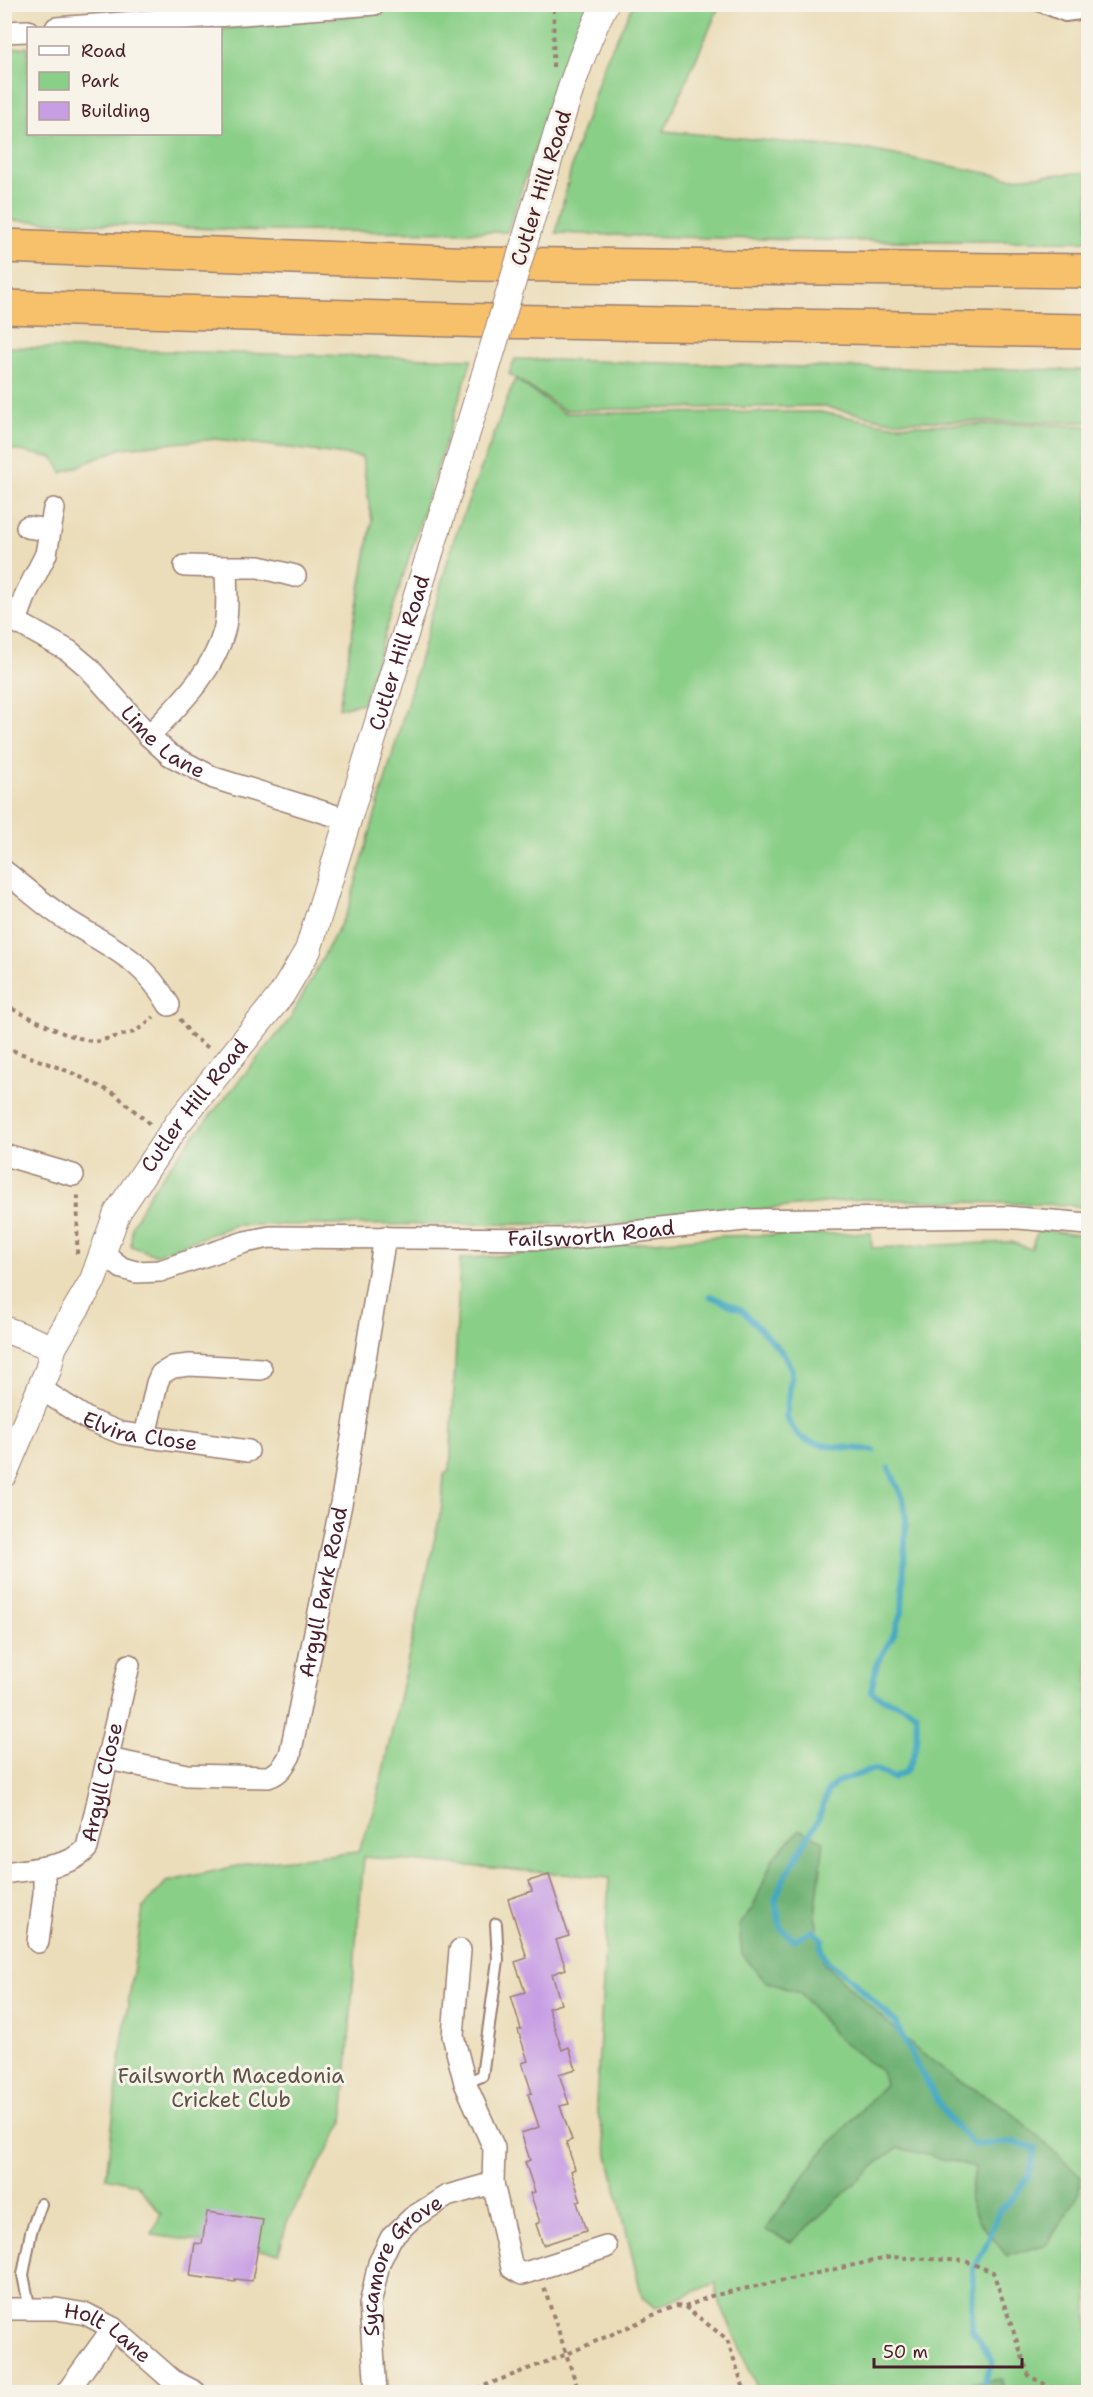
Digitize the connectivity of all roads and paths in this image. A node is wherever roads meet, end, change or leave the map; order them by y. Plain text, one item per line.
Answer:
1 (375, 4) edge
2 (400, 4) edge
3 (407, 4) edge
4 (554, 4) edge
5 (605, 4) edge
6 (1035, 4) edge
7 (149, 13) edge
8 (1089, 13) edge
9 (63, 27) edge
10 (27, 31) edge
11 (4, 33) edge
12 (574, 80) junction
13 (4, 246) edge
14 (1089, 270) edge
15 (4, 307) edge
16 (1089, 332) edge
17 (54, 509) dead end
18 (27, 527) dead end
19 (50, 530) junction
20 (185, 566) dead end
21 (226, 567) junction
22 (295, 576) dead end
23 (10, 618) edge
24 (149, 736) junction
25 (349, 820) junction
26 (4, 872) edge
27 (4, 1005) edge
28 (169, 1005) junction
29 (4, 1047) edge
30 (228, 1062) junction
31 (167, 1139) junction
32 (4, 1155) edge
33 (73, 1175) joint
34 (1089, 1224) edge
35 (385, 1237) junction
36 (104, 1254) junction
37 (78, 1260) dead end
38 (4, 1329) edge
39 (53, 1348) junction
40 (261, 1369) dead end
41 (41, 1389) junction
42 (145, 1436) junction
43 (248, 1451) dead end
44 (4, 1474) edge
45 (129, 1665) dead end
46 (108, 1759) junction
47 (44, 1867) junction
48 (4, 1873) edge
49 (496, 1924) dead end
50 (38, 1942) dead end
51 (460, 1950) dead end
52 (465, 2083) junction
53 (493, 2183) junction
54 (41, 2204) dead end
55 (606, 2247) dead end
56 (540, 2266) junction
57 (686, 2307) junction
58 (4, 2309) edge
59 (30, 2310) junction
60 (113, 2328) junction
61 (567, 2354) junction
62 (67, 2392) edge
63 (195, 2392) edge
64 (376, 2392) edge
65 (468, 2392) edge
66 (579, 2392) edge
67 (745, 2392) edge
68 (1059, 2392) edge

1 - 7 street
2 - 3 path
4 - 12 path
5 - 12 street, Cutler Hill Road
6 - 8 lane
7 - 9 street
10 - 11 street
12 - 25 street, Cutler Hill Road, bridge
13 - 14 highway
15 - 16 highway
17 - 19 street
18 - 19 street
19 - 23 street
20 - 21 street
21 - 22 street
21 - 24 street
23 - 24 street, Lime Lane
24 - 25 street, Lime Lane
25 - 30 street, Cutler Hill Road
26 - 28 street
27 - 28 path
28 - 30 path
29 - 31 path
30 - 31 street, Cutler Hill Road
31 - 36 street, Cutler Hill Road
32 - 33 street
33 - 37 path
34 - 35 street, Failsworth Road
35 - 36 street, Failsworth Road
35 - 46 street, Argyll Park Road
36 - 39 street, Cutler Hill Road
38 - 39 street
39 - 41 street, Cutler Hill Road
40 - 42 street
41 - 42 street, Elvira Close
41 - 44 street, Cutler Hill Road
42 - 43 street, Elvira Close
45 - 46 street, Argyll Close
46 - 47 street, Argyll Close
47 - 48 street, Argyll Close
47 - 50 street
49 - 52 lane
51 - 52 street
52 - 53 street
53 - 56 street
53 - 64 street, Sycamore Grove
54 - 59 lane
55 - 56 street
56 - 61 path
57 - 61 path
57 - 67 path
57 - 68 path
58 - 59 street, Holt Lane
59 - 60 street, Holt Lane
60 - 62 street
60 - 63 street, Holt Lane
61 - 65 path
61 - 66 path

